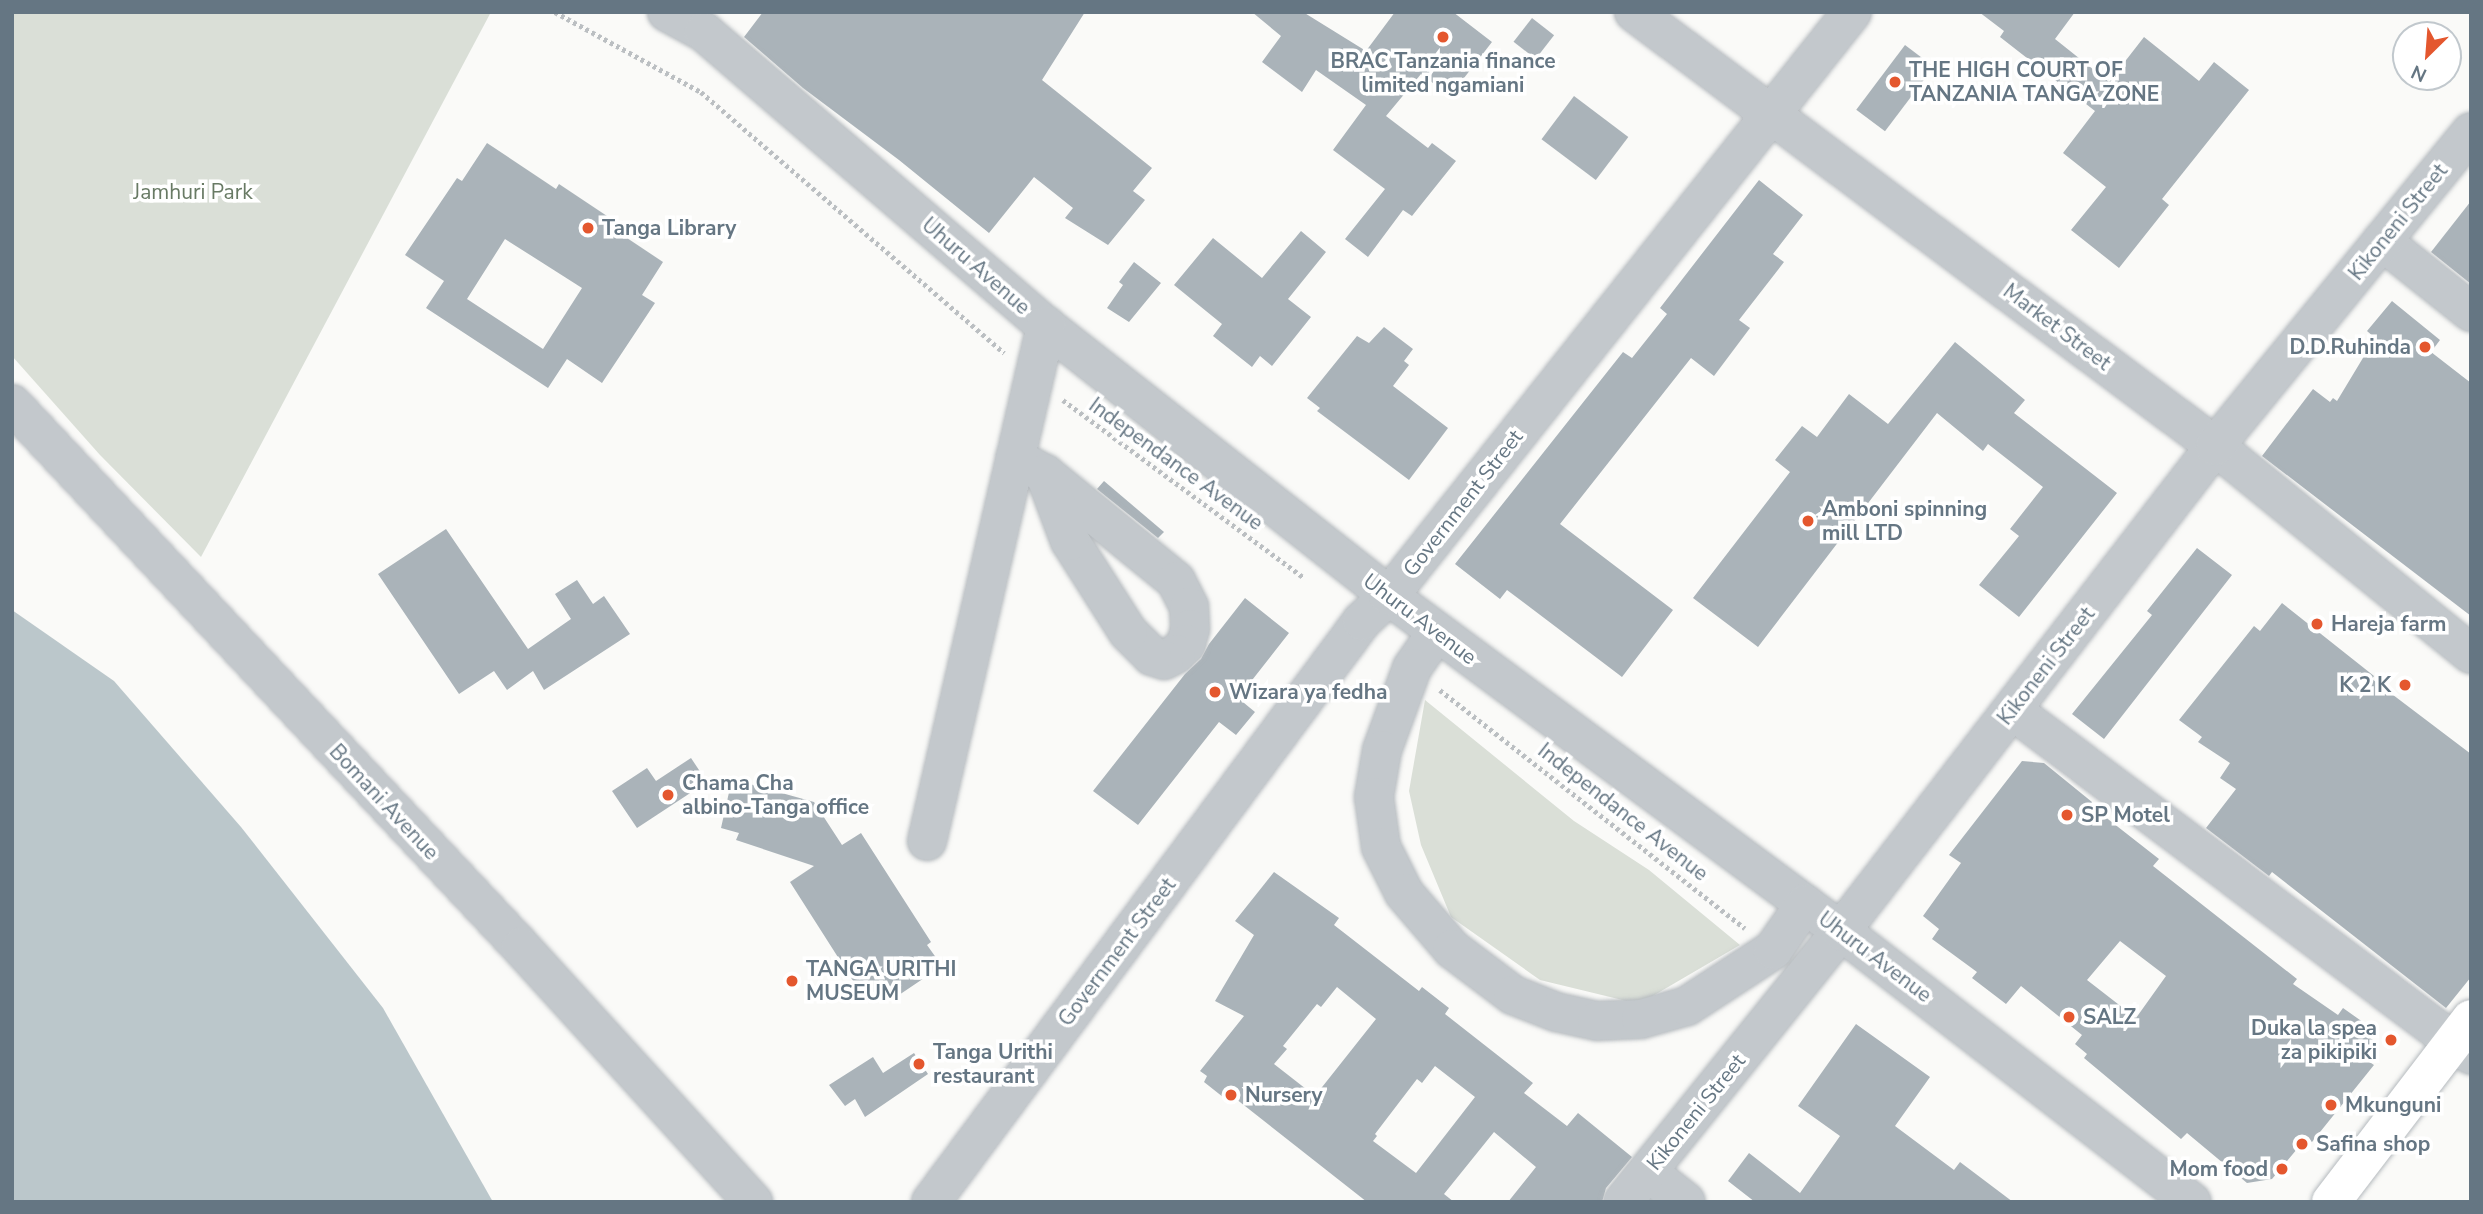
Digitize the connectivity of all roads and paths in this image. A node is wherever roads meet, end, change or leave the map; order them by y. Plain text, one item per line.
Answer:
1 (555, 12) edge
2 (667, 12) edge
3 (1634, 12) edge
4 (1852, 12) edge
5 (710, 22) edge
6 (1772, 114) junction
7 (2471, 132) edge
8 (2382, 241) junction
9 (2471, 312) edge
10 (1046, 326) junction
11 (1033, 378) junction
12 (12, 404) edge
13 (2215, 446) junction
14 (1030, 466) junction
15 (1307, 580) dead end
16 (1389, 596) junction
17 (1437, 632) junction
18 (2471, 654) edge
19 (1412, 668) junction
20 (2012, 710) junction
21 (926, 841) dead end
22 (1805, 904) junction
23 (1841, 931) junction
24 (1773, 950) junction
25 (2465, 1038) edge
26 (1648, 1172) junction
27 (753, 1202) edge
28 (932, 1202) edge
29 (1623, 1202) edge
30 (1686, 1202) edge
31 (2192, 1202) edge
32 (2331, 1202) edge

1 - 11 path, Independance Avenue
2 - 5 street, Uhuru Avenue
3 - 6 street, Market Street
4 - 6 street, Government Street
5 - 10 street, Uhuru Avenue
6 - 13 street, Market Street
6 - 16 street, Government Street
7 - 8 street, Kikoneni Street
8 - 9 street
8 - 13 street, Kikoneni Street
10 - 11 street
10 - 16 street, Uhuru Avenue
11 - 14 street
11 - 15 path, Independance Avenue
12 - 27 street, Bomani Avenue
13 - 18 street, Market Street
13 - 20 street, Kikoneni Street
14 - 14 street
14 - 21 street
16 - 17 street, Uhuru Avenue
16 - 28 street, Government Street
17 - 19 street
17 - 22 street, Uhuru Avenue
19 - 24 path, Independance Avenue
19 - 24 street
20 - 23 street, Kikoneni Street
20 - 25 street
22 - 23 street, Uhuru Avenue
22 - 24 street
23 - 26 street, Kikoneni Street
23 - 31 street, Uhuru Avenue
25 - 32 main road
26 - 29 street, Kikoneni Street
26 - 30 street

